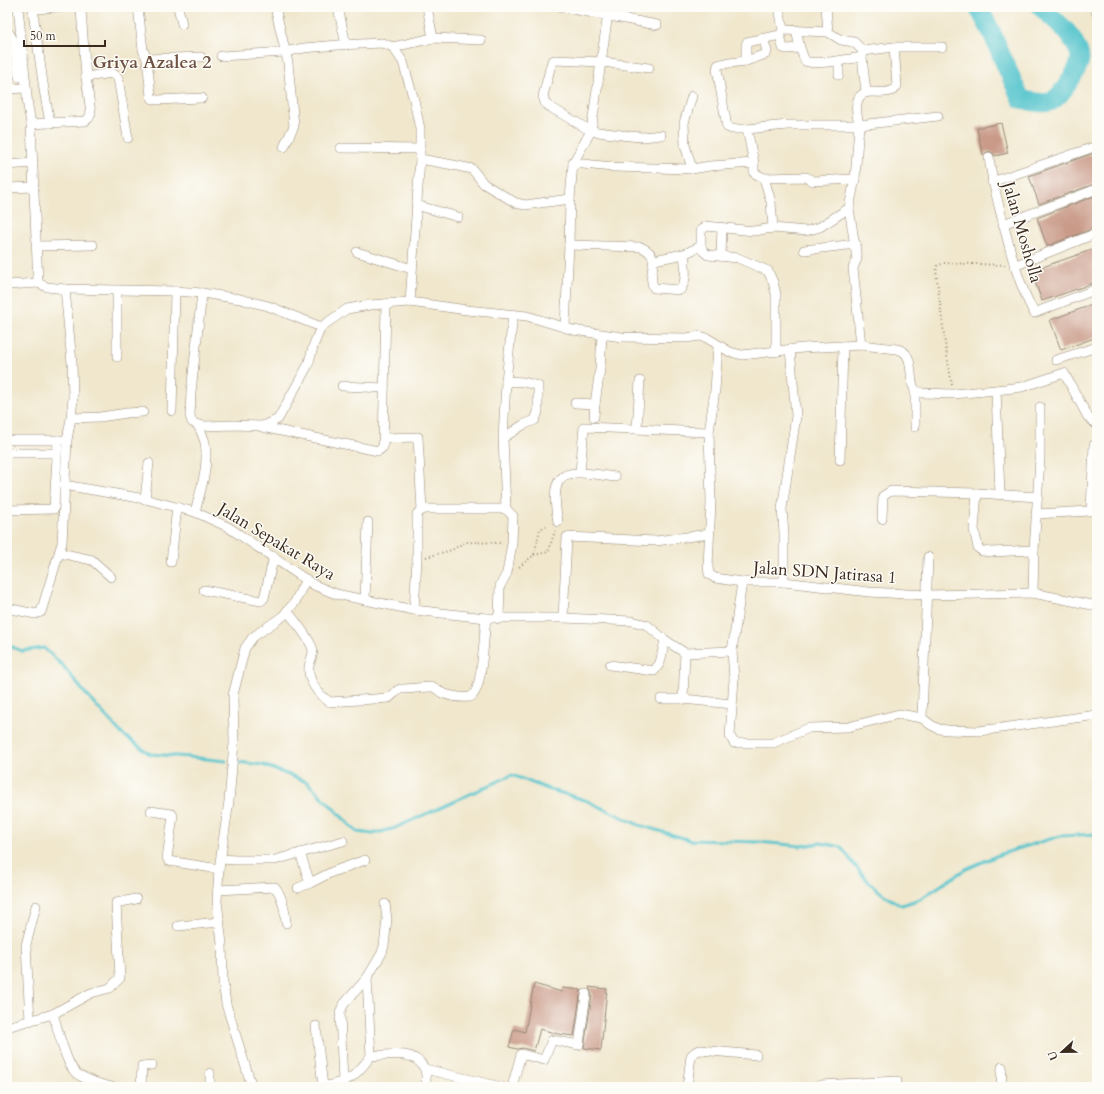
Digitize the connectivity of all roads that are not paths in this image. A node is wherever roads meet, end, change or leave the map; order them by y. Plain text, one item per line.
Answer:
1 (18, 7) edge
2 (56, 7) edge
3 (78, 7) edge
4 (138, 7) edge
5 (178, 7) edge
6 (276, 7) edge
7 (338, 7) edge
8 (427, 7) edge
9 (562, 7) edge
10 (609, 7) edge
11 (778, 7) edge
12 (826, 7) edge
13 (1095, 7) edge
14 (1097, 15) edge
15 (608, 16) junction
16 (182, 24) dead end
17 (657, 25) dead end
18 (796, 30) junction
19 (782, 32) junction
20 (828, 32) junction
21 (7, 33) edge
22 (433, 38) junction
23 (763, 38) junction
24 (481, 40) dead end
25 (346, 45) junction
26 (393, 47) junction
27 (894, 47) junction
28 (942, 47) dead end
29 (800, 48) junction
30 (286, 52) junction
31 (862, 54) junction
32 (221, 56) dead end
33 (201, 57) dead end
34 (147, 60) junction
35 (746, 61) junction
36 (838, 61) junction
37 (602, 62) junction
38 (649, 68) dead end
39 (840, 76) dead end
40 (86, 77) junction
41 (23, 88) junction
42 (7, 89) edge
43 (866, 92) junction
44 (692, 96) dead end
45 (202, 98) dead end
46 (938, 116) dead end
47 (50, 123) junction
48 (31, 124) junction
49 (859, 125) junction
50 (747, 128) junction
51 (591, 131) junction
52 (661, 135) dead end
53 (128, 138) dead end
54 (1097, 146) edge
55 (284, 147) dead end
56 (341, 148) dead end
57 (420, 149) junction
58 (989, 158) dead end
59 (420, 160) junction
60 (33, 163) junction
61 (573, 163) junction
62 (754, 163) junction
63 (7, 165) edge
64 (692, 169) junction
65 (764, 178) junction
66 (855, 179) junction
67 (992, 182) junction
68 (34, 187) junction
69 (7, 188) edge
70 (1097, 188) edge
71 (570, 199) junction
72 (416, 205) junction
73 (849, 208) junction
74 (458, 217) dead end
75 (1003, 224) junction
76 (722, 228) junction
77 (773, 228) junction
78 (1097, 233) edge
79 (856, 244) junction
80 (93, 245) dead end
81 (569, 245) junction
82 (37, 246) junction
83 (700, 246) junction
84 (804, 250) dead end
85 (357, 252) dead end
86 (684, 254) junction
87 (721, 256) junction
88 (654, 260) junction
89 (1014, 266) junction
90 (412, 269) junction
91 (38, 283) junction
92 (7, 285) edge
93 (65, 289) junction
94 (1097, 289) edge
95 (117, 291) junction
96 (175, 291) junction
97 (202, 293) junction
98 (410, 302) junction
99 (386, 304) junction
100 (513, 314) junction
101 (322, 327) junction
102 (565, 327) junction
103 (602, 335) junction
104 (861, 345) junction
105 (718, 346) junction
106 (843, 346) junction
107 (1097, 348) edge
108 (790, 349) junction
109 (776, 352) junction
110 (117, 357) dead end
111 (1056, 360) dead end
112 (506, 381) junction
113 (640, 381) dead end
114 (342, 386) dead end
115 (384, 388) junction
116 (915, 390) junction
117 (996, 390) junction
118 (575, 403) dead end
119 (595, 404) junction
120 (1040, 407) dead end
121 (172, 411) dead end
122 (143, 412) dead end
123 (594, 417) dead end
124 (71, 418) junction
125 (198, 425) junction
126 (260, 426) junction
127 (1097, 426) edge
128 (915, 427) dead end
129 (637, 429) junction
130 (709, 432) junction
131 (384, 438) junction
132 (504, 438) junction
133 (7, 440) edge
134 (62, 440) junction
135 (1094, 446) dead end
136 (7, 453) edge
137 (57, 453) junction
138 (840, 460) dead end
139 (149, 463) dead end
140 (580, 472) junction
141 (614, 477) dead end
142 (64, 485) junction
143 (978, 493) junction
144 (1000, 496) junction
145 (1037, 497) junction
146 (145, 499) junction
147 (177, 507) junction
148 (506, 509) junction
149 (7, 510) edge
150 (422, 510) junction
151 (195, 512) junction
152 (1036, 514) junction
153 (882, 519) dead end
154 (368, 522) dead end
155 (558, 522) road end
156 (709, 534) junction
157 (1034, 550) junction
158 (60, 554) junction
159 (274, 556) junction
160 (928, 557) dead end
161 (171, 562) dead end
162 (111, 577) dead end
163 (306, 579) junction
164 (742, 582) junction
165 (784, 582) junction
166 (204, 590) dead end
167 (1033, 593) junction
168 (927, 595) junction
169 (365, 600) junction
170 (1097, 606) edge
171 (7, 608) edge
172 (414, 610) junction
173 (287, 611) junction
174 (486, 618) junction
175 (563, 618) junction
176 (499, 619) junction
177 (665, 640) junction
178 (732, 651) junction
179 (685, 653) junction
180 (610, 665) dead end
181 (683, 699) junction
182 (660, 700) dead end
183 (732, 704) junction
184 (1097, 715) edge
185 (922, 718) junction
186 (151, 811) dead end
187 (343, 841) dead end
188 (300, 853) junction
189 (221, 859) junction
190 (365, 860) dead end
191 (219, 869) junction
192 (310, 883) junction
193 (298, 888) dead end
194 (218, 890) junction
195 (136, 899) dead end
196 (385, 904) dead end
197 (36, 906) dead end
198 (220, 922) junction
199 (286, 923) dead end
200 (178, 926) dead end
201 (367, 978) junction
202 (586, 994) dead end
203 (53, 1014) junction
204 (30, 1021) junction
205 (316, 1026) dead end
206 (7, 1027) edge
207 (756, 1055) dead end
208 (371, 1056) junction
209 (152, 1065) dead end
210 (1002, 1067) dead end
211 (425, 1069) junction
212 (210, 1073) dead end
213 (897, 1081) dead end
214 (465, 1082) edge
215 (343, 1083) junction
216 (847, 1085) edge
217 (113, 1087) edge
218 (141, 1087) edge
219 (210, 1087) edge
220 (252, 1087) edge
221 (323, 1087) edge
222 (426, 1087) edge
223 (501, 1087) edge
224 (512, 1087) edge
225 (687, 1087) edge
226 (818, 1087) edge
227 (1001, 1087) edge

1 - 41 street
2 - 47 street
3 - 40 street
4 - 34 street
5 - 16 street
6 - 30 street
7 - 25 street
8 - 22 street
9 - 15 street
10 - 15 street
11 - 19 street
12 - 20 street
13 - 14 street
15 - 17 street
15 - 37 street
18 - 19 street
18 - 20 street
18 - 29 street
19 - 23 street
19 - 29 street
20 - 31 street
21 - 41 street
22 - 24 street
22 - 26 street
23 - 35 street
23 - 35 street
25 - 26 street
25 - 30 street
26 - 57 street
27 - 28 street
27 - 31 street
27 - 43 street
29 - 36 street
30 - 32 street
30 - 55 street
31 - 36 street
31 - 43 street
33 - 34 street
34 - 45 street
35 - 50 street
36 - 39 street
37 - 38 street
37 - 51 street
37 - 51 street
40 - 47 street
40 - 53 street
41 - 42 street
41 - 48 street
43 - 49 street
44 - 64 street
46 - 49 street
47 - 48 street
48 - 60 street
49 - 50 street
49 - 66 street
50 - 62 street
51 - 52 street
51 - 61 street
54 - 67 street
56 - 57 street
57 - 59 street
58 - 67 street, Jalan Mosholla
59 - 71 street
59 - 72 street
60 - 63 street
60 - 68 street
61 - 64 street
61 - 71 street
62 - 64 street
62 - 65 street
65 - 66 street
65 - 77 street
66 - 73 street
67 - 75 street, Jalan Mosholla
68 - 69 street
68 - 82 street
70 - 75 street
71 - 81 street
72 - 74 street
72 - 90 street
73 - 77 street
73 - 79 street
75 - 89 street, Jalan Mosholla
76 - 77 street
76 - 83 street
76 - 87 street
78 - 89 street
79 - 84 street
79 - 104 street
80 - 82 street
81 - 88 street
81 - 102 street
82 - 91 street
83 - 86 street
83 - 87 street
85 - 90 street
86 - 88 street
86 - 88 street
87 - 109 street
89 - 94 street, Jalan Mosholla
90 - 98 street
91 - 92 street
91 - 93 street
93 - 95 street
93 - 124 street
95 - 96 street
95 - 110 street
96 - 97 street
96 - 121 street
97 - 101 street
97 - 125 street
98 - 99 street
98 - 100 street
99 - 101 street
99 - 115 street
100 - 102 street
100 - 112 street
101 - 126 street
102 - 103 street
103 - 105 street
103 - 119 street
104 - 106 street
104 - 116 street
105 - 109 street
105 - 130 street
106 - 108 street
106 - 138 street
107 - 111 street
108 - 109 street
108 - 165 street
112 - 132 street
112 - 132 street
113 - 129 street
114 - 115 street
115 - 131 street
116 - 117 street
116 - 128 street
117 - 127 street
117 - 144 street
118 - 119 street
119 - 123 street
120 - 145 street
122 - 124 street
124 - 134 street
125 - 126 street
125 - 151 street
126 - 131 street
129 - 130 street
129 - 140 street
130 - 156 street
131 - 150 street
132 - 148 street
133 - 134 street
134 - 137 street
134 - 142 street
135 - 152 street
136 - 137 street
137 - 149 street
139 - 146 street
140 - 141 street
140 - 155 street
142 - 146 street, Jalan Sepakat Raya
142 - 158 street
143 - 144 street
143 - 153 street
143 - 157 street
144 - 145 street
145 - 152 street
146 - 147 street, Jalan Sepakat Raya
147 - 151 street, Jalan Sepakat Raya
147 - 161 street
148 - 150 street
148 - 176 street
150 - 172 street
151 - 159 street, Jalan Sepakat Raya
152 - 157 street
154 - 169 street
156 - 164 street
156 - 175 street
157 - 167 street
158 - 162 street
158 - 171 street
159 - 163 street, Jalan Sepakat Raya
159 - 166 street
160 - 168 street
163 - 169 street, Jalan Sepakat Raya
163 - 173 street
164 - 165 street, Jalan SDN Jatirasa 1
164 - 178 street, Jalan SDN Jatirasa 1
165 - 168 street, Jalan SDN Jatirasa 1
167 - 168 street, Jalan SDN Jatirasa 1
167 - 170 street, Jalan SDN Jatirasa 1
168 - 185 street
169 - 172 street, Jalan Sepakat Raya
172 - 174 street, Jalan Sepakat Raya
173 - 174 street
173 - 189 street
174 - 176 street, Jalan Sepakat Raya
175 - 176 street
175 - 177 street
177 - 179 street
177 - 180 street
178 - 179 street
178 - 183 street, Jalan SDN Jatirasa 1
179 - 181 street
181 - 182 street
181 - 183 street
183 - 185 street, Jalan SDN Jatirasa 1
184 - 185 street
186 - 191 street
187 - 188 street
188 - 189 street
188 - 192 street
189 - 191 street
190 - 192 street
191 - 194 street
192 - 193 street
194 - 198 street
194 - 199 street
195 - 203 street
196 - 201 street
197 - 204 street
198 - 200 street
198 - 220 street
201 - 208 street
201 - 215 street
202 - 224 street
203 - 204 street
203 - 217 street
204 - 206 street
205 - 221 street
207 - 225 street
208 - 211 street
208 - 215 street
209 - 218 street
210 - 227 street
211 - 214 street
211 - 222 street
212 - 219 street
213 - 216 street
214 - 223 street
215 - 221 street
216 - 226 street

